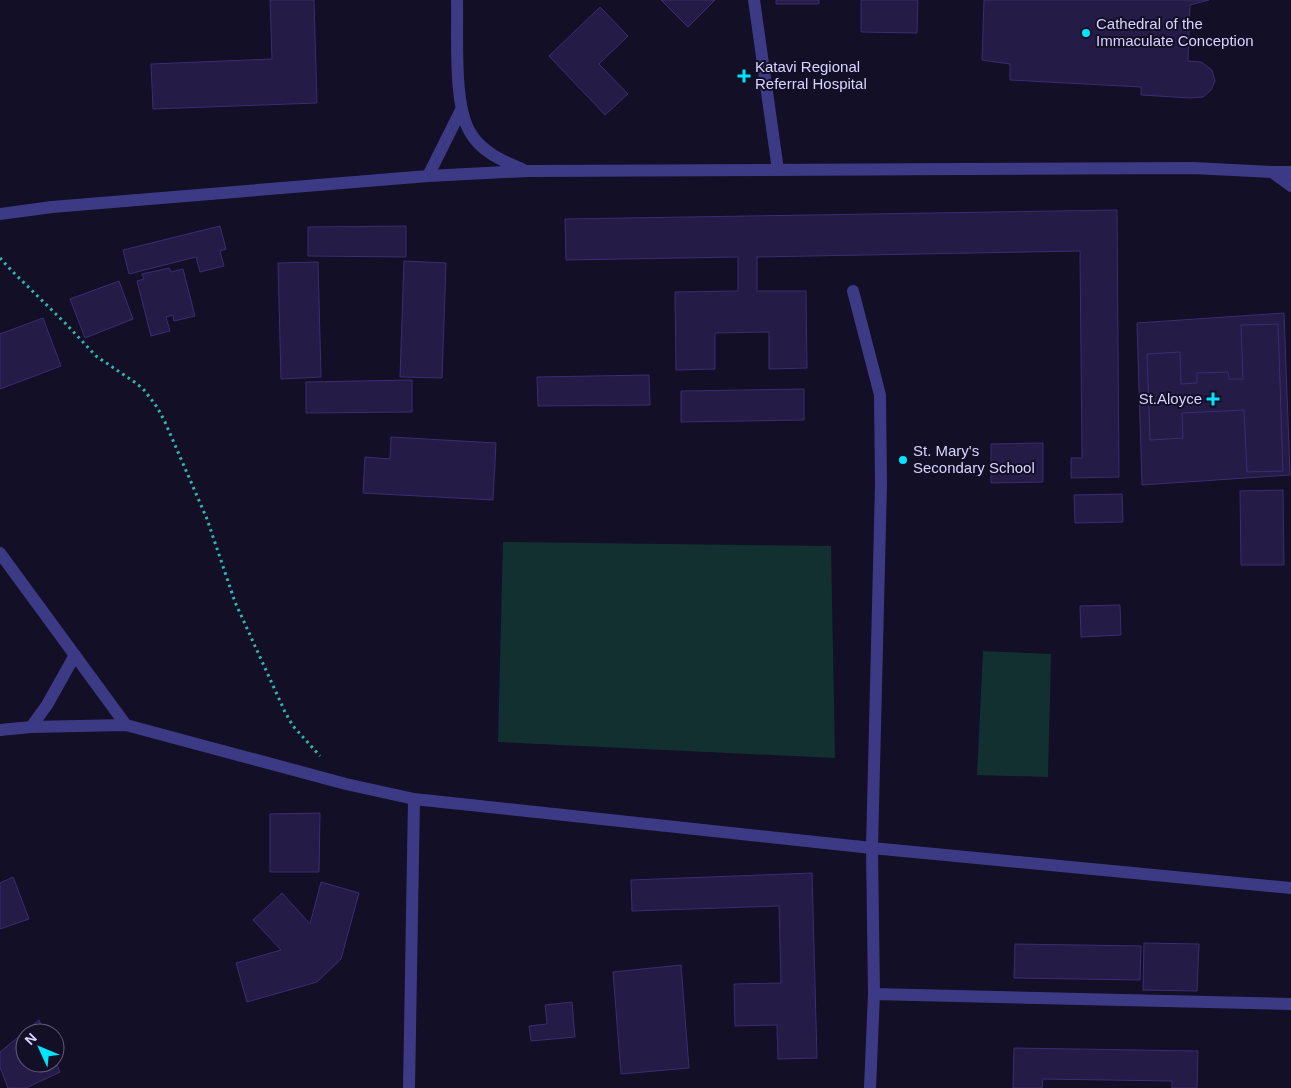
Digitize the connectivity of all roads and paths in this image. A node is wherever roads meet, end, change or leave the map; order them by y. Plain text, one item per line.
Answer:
1 (457, 0) edge
2 (754, 0) edge
3 (461, 110) junction
4 (778, 170) junction
5 (527, 171) junction
6 (1272, 172) junction
7 (1291, 172) edge
8 (428, 176) junction
9 (1291, 186) edge
10 (0, 214) edge
11 (0, 258) edge
12 (853, 291) dead end
13 (0, 552) edge
14 (76, 655) junction
15 (126, 725) junction
16 (31, 727) junction
17 (0, 730) edge
18 (322, 758) dead end
19 (414, 798) junction
20 (872, 848) junction
21 (1291, 888) edge
22 (874, 994) junction
23 (1291, 1004) edge
24 (410, 1088) edge
25 (870, 1088) edge

1 - 3 street
2 - 4 street
3 - 5 street
3 - 8 street
4 - 5 street
4 - 6 street
5 - 8 street
6 - 7 street
6 - 9 street
8 - 10 street
11 - 18 path
12 - 20 street
13 - 14 street
14 - 15 street
14 - 16 street
15 - 16 street
15 - 19 street
16 - 17 street
19 - 20 street
19 - 24 street
20 - 21 street
20 - 22 street
22 - 23 street
22 - 25 street

